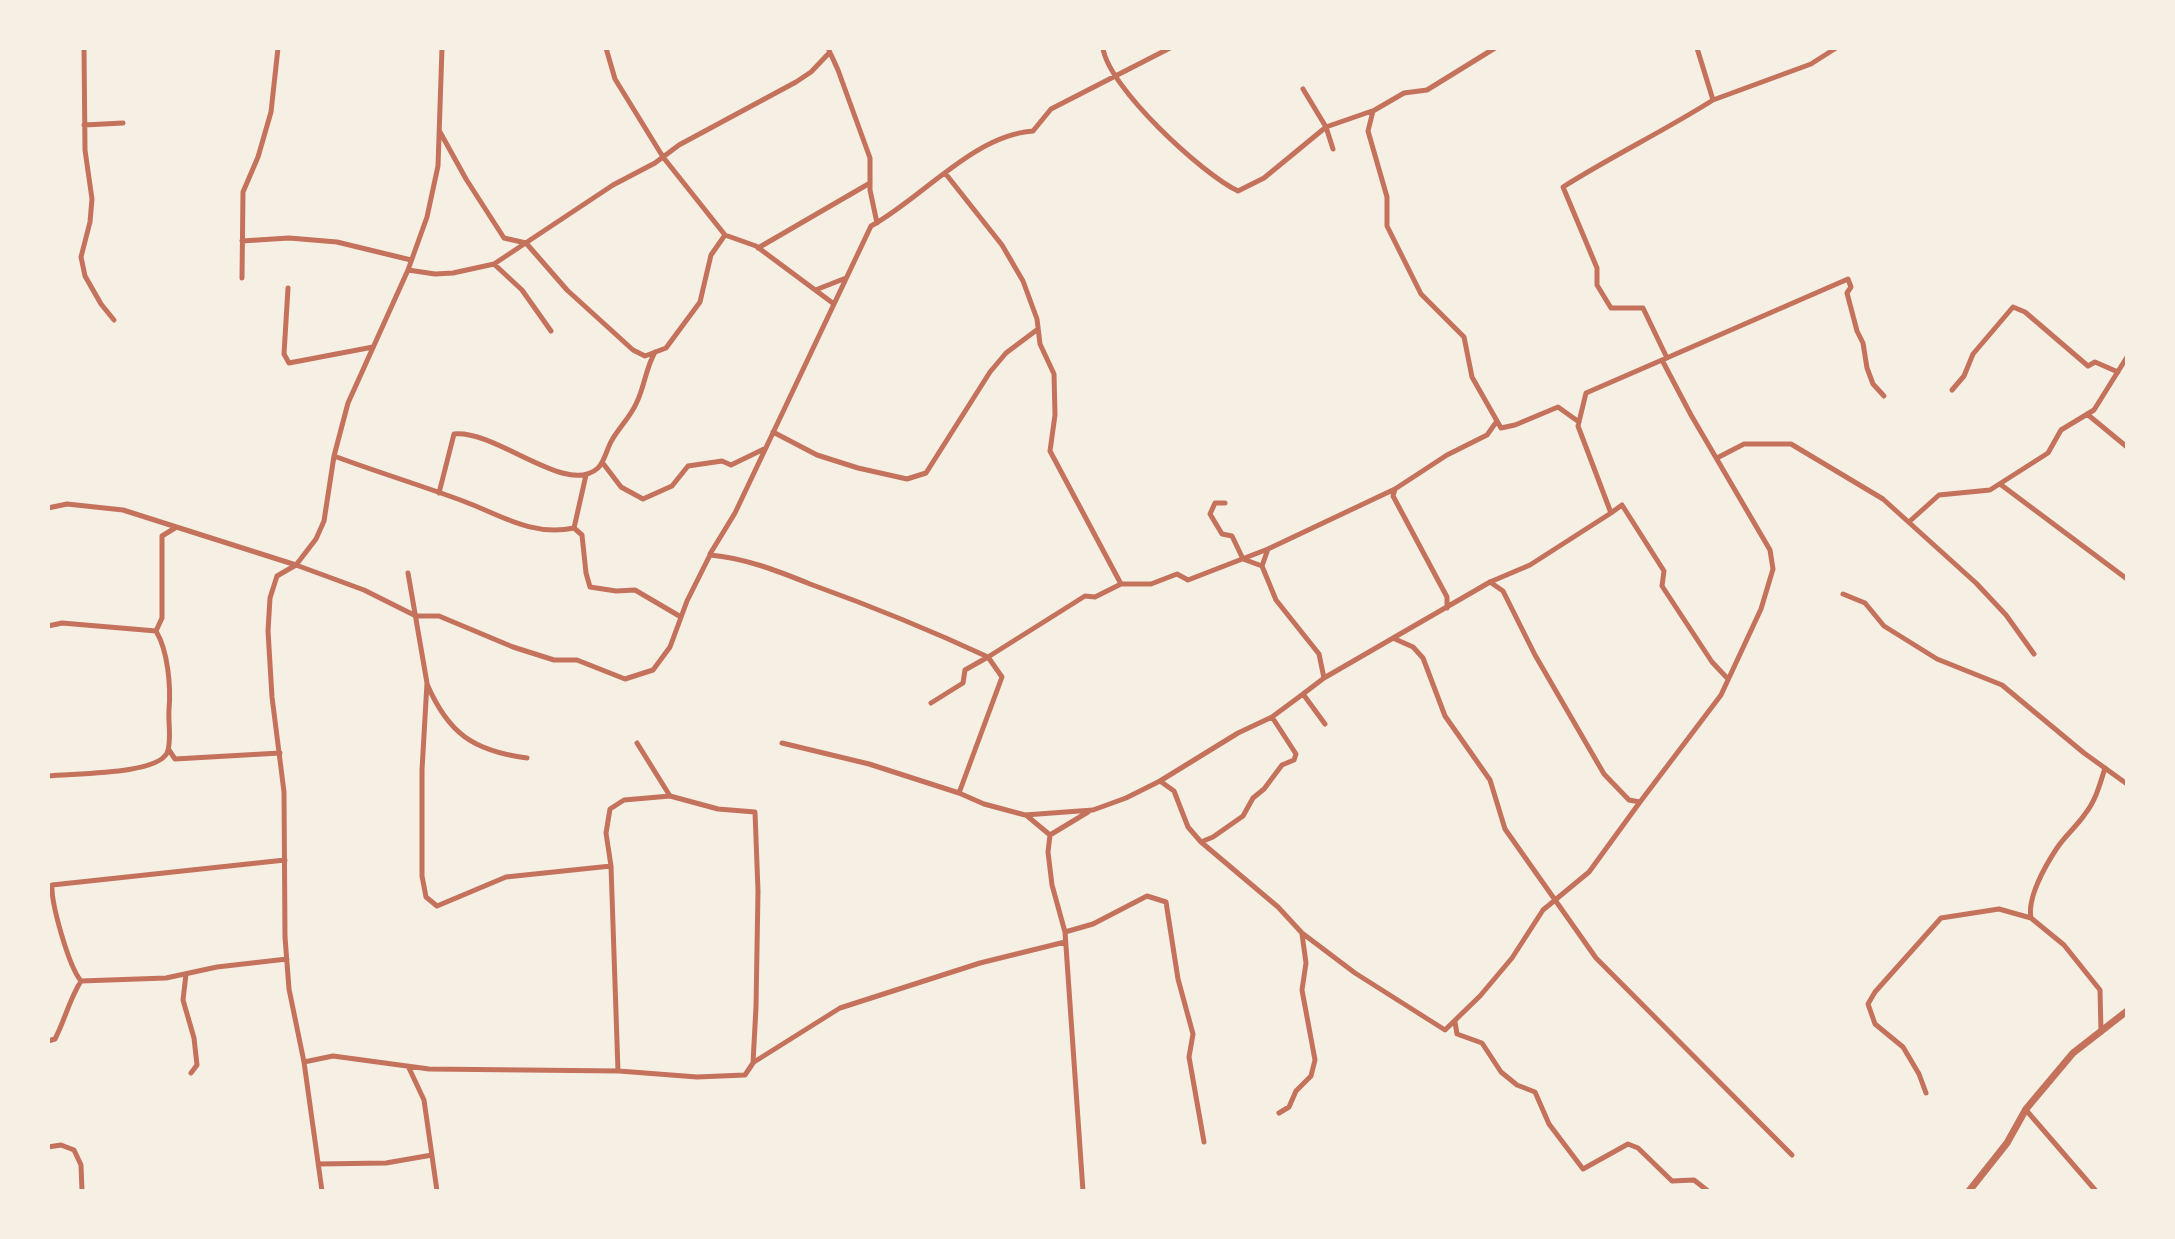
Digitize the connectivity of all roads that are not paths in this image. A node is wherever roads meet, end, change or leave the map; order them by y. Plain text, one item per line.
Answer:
1 (84, 48) edge
2 (278, 48) edge
3 (442, 48) edge
4 (606, 48) edge
5 (1103, 48) edge
6 (1170, 48) edge
7 (1495, 48) edge
8 (1697, 48) edge
9 (1836, 48) edge
10 (829, 50) edge
11 (1116, 78) junction
12 (1303, 89) dead end
13 (1713, 100) junction
14 (1373, 111) junction
15 (123, 123) dead end
16 (84, 125) junction
17 (1326, 127) junction
18 (439, 130) junction
19 (1333, 149) dead end
20 (663, 157) junction
21 (945, 173) junction
22 (871, 182) junction
23 (877, 223) junction
24 (725, 235) junction
25 (242, 241) junction
26 (526, 243) junction
27 (758, 248) junction
28 (411, 260) junction
29 (494, 264) junction
30 (408, 270) junction
31 (847, 277) junction
32 (242, 278) dead end
33 (288, 288) dead end
34 (817, 290) junction
35 (834, 304) junction
36 (114, 320) dead end
37 (1038, 329) junction
38 (551, 331) dead end
39 (374, 347) junction
40 (655, 352) junction
41 (2127, 357) edge
42 (1665, 359) junction
43 (2118, 372) junction
44 (1952, 390) dead end
45 (1884, 396) dead end
46 (2087, 414) junction
47 (1497, 421) junction
48 (1579, 422) junction
49 (773, 432) junction
50 (2127, 447) edge
51 (765, 448) junction
52 (334, 456) junction
53 (1717, 458) junction
54 (602, 462) junction
55 (586, 474) junction
56 (2000, 484) junction
57 (1395, 489) junction
58 (439, 493) junction
59 (1225, 503) dead end
60 (48, 508) edge
61 (1611, 513) junction
62 (1910, 521) junction
63 (176, 527) junction
64 (574, 528) junction
65 (1268, 549) junction
66 (710, 555) junction
67 (1243, 559) junction
68 (296, 565) junction
69 (1262, 566) junction
70 (408, 573) dead end
71 (2127, 579) edge
72 (1490, 582) junction
73 (1121, 584) junction
74 (1843, 594) dead end
75 (1447, 609) junction
76 (416, 616) junction
77 (681, 617) junction
78 (48, 626) edge
79 (156, 631) junction
80 (1395, 639) junction
81 (2034, 654) dead end
82 (988, 657) junction
83 (1324, 678) junction
84 (1728, 679) junction
85 (427, 683) junction
86 (1303, 694) junction
87 (931, 703) dead end
88 (1272, 717) junction
89 (1325, 724) dead end
90 (637, 743) dead end
91 (782, 743) dead end
92 (169, 750) junction
93 (280, 753) junction
94 (527, 758) dead end
95 (175, 759) junction
96 (161, 761) junction
97 (2105, 768) junction
98 (48, 776) edge
99 (1160, 781) junction
100 (2127, 784) edge
101 (959, 793) junction
102 (670, 796) junction
103 (1640, 802) junction
104 (1093, 810) junction
105 (1025, 815) junction
106 (1050, 835) junction
107 (1201, 842) junction
108 (285, 860) junction
109 (611, 866) junction
110 (1557, 900) junction
111 (2031, 918) junction
112 (1065, 932) junction
113 (1302, 933) junction
114 (1065, 942) junction
115 (287, 959) junction
116 (186, 974) junction
117 (81, 981) junction
118 (2127, 1011) edge
119 (1455, 1022) junction
120 (2101, 1033) junction
121 (48, 1041) edge
122 (304, 1062) junction
123 (753, 1063) junction
124 (408, 1067) junction
125 (619, 1071) junction
126 (191, 1073) dead end
127 (1926, 1093) dead end
128 (2026, 1109) junction
129 (1279, 1113) dead end
130 (1204, 1142) dead end
131 (48, 1147) edge
132 (432, 1155) junction
133 (1792, 1155) dead end
134 (318, 1164) junction
135 (82, 1191) edge
136 (322, 1191) edge
137 (437, 1191) edge
138 (1083, 1191) edge
139 (1708, 1191) edge
140 (1969, 1191) edge
141 (2096, 1191) edge

1 - 16 street
2 - 25 street
3 - 18 street
4 - 20 street
5 - 11 street
6 - 11 street
7 - 14 street
8 - 13 street
9 - 13 street
10 - 20 street
10 - 22 street
11 - 17 street
11 - 21 street
12 - 17 street
13 - 42 street
14 - 17 street
14 - 47 street
15 - 16 street
16 - 36 street
17 - 19 street
18 - 26 street
18 - 28 street
20 - 24 street
20 - 26 street
21 - 23 street
21 - 37 street
22 - 23 street
22 - 27 street
23 - 31 street
24 - 27 street
24 - 40 street
25 - 28 street
25 - 32 street
26 - 29 street
26 - 40 street
27 - 34 street
28 - 30 street
29 - 30 street
29 - 38 street
30 - 39 street
31 - 34 street
31 - 35 street
33 - 39 street
34 - 35 street
35 - 49 street
37 - 49 street
37 - 73 street
39 - 52 street
40 - 54 street
41 - 43 street
42 - 45 street
42 - 48 street
42 - 53 street
43 - 44 street
43 - 46 street
46 - 50 street
46 - 56 street
47 - 48 street
47 - 57 street
48 - 61 street
49 - 51 street
51 - 54 street
51 - 66 street
52 - 58 street
52 - 68 street
53 - 62 street
53 - 84 street
54 - 55 street
55 - 58 street
55 - 64 street
56 - 62 street
56 - 71 street
57 - 65 street
57 - 75 street
58 - 64 street
59 - 67 street
60 - 63 street
61 - 72 street
61 - 84 street
62 - 81 street
63 - 68 street
63 - 79 street
64 - 77 street
65 - 67 street
65 - 69 street
66 - 77 street
66 - 82 street
67 - 69 street
67 - 73 street
68 - 76 street
68 - 93 street
69 - 83 street
70 - 76 street
72 - 75 street
72 - 103 street
73 - 82 street
74 - 97 street
75 - 80 street
76 - 77 street
76 - 85 street
78 - 79 street
79 - 92 street
80 - 83 street
80 - 110 street
82 - 87 street
82 - 101 street
83 - 86 street
84 - 103 street
85 - 94 street
85 - 109 street
86 - 88 street
86 - 89 street
88 - 99 street
88 - 107 street
90 - 102 street
91 - 101 street
92 - 95 street
92 - 96 street
93 - 95 street
93 - 108 street
95 - 96 street
96 - 98 street
97 - 100 street
97 - 111 street
99 - 104 street
99 - 107 street
101 - 105 street
102 - 109 street
102 - 123 street
103 - 110 street
104 - 105 street
104 - 106 street
105 - 106 street
106 - 112 street
107 - 113 street
108 - 115 street
108 - 117 street
109 - 125 street
110 - 119 street
110 - 133 street
111 - 120 street
111 - 127 street
112 - 114 street
112 - 130 street
113 - 119 street
113 - 129 street
114 - 123 street
114 - 138 street
115 - 116 street
115 - 122 street
116 - 117 street
116 - 126 street
117 - 121 street
118 - 120 street
119 - 139 street
120 - 128 street
122 - 124 street
122 - 134 street
123 - 125 street
124 - 125 street
124 - 132 street
128 - 140 street
128 - 141 street
131 - 135 street
132 - 134 street
132 - 137 street
134 - 136 street

